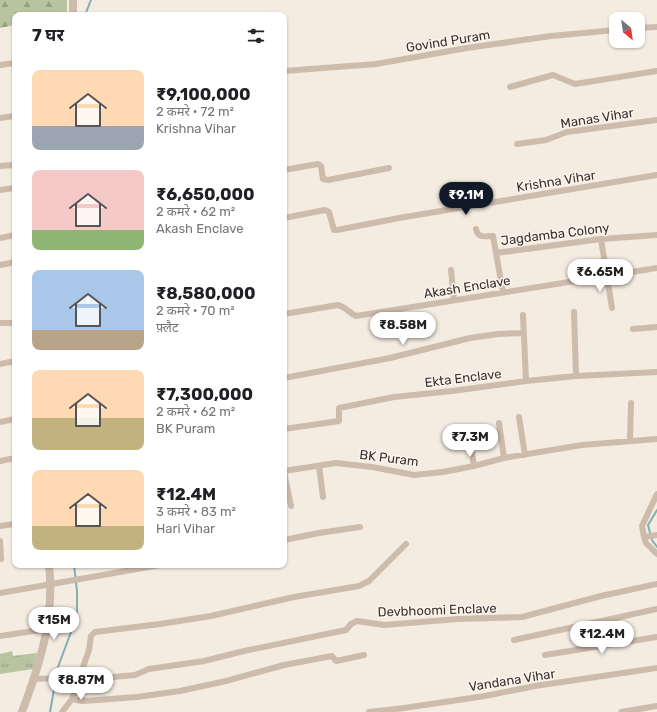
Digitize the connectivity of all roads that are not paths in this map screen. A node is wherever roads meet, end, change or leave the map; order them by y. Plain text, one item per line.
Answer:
1 (74, 0) edge
2 (73, 12) edge
3 (657, 26) edge
4 (645, 27) edge
5 (609, 31) edge
6 (12, 63) edge
7 (0, 65) edge
8 (657, 71) edge
9 (287, 72) edge
10 (510, 87) dead end
11 (12, 116) edge
12 (0, 118) edge
13 (657, 120) edge
14 (517, 144) dead end
15 (12, 164) edge
16 (0, 166) edge
17 (390, 168) dead end
18 (287, 169) edge
19 (657, 176) edge
20 (12, 188) edge
21 (0, 190) edge
22 (287, 217) edge
23 (476, 229) dead end
24 (657, 235) edge
25 (12, 236) edge
26 (0, 238) edge
27 (601, 239) junction
28 (496, 253) junction
29 (12, 263) edge
30 (0, 265) edge
31 (657, 268) edge
32 (451, 270) dead end
33 (606, 275) junction
34 (503, 292) junction
35 (454, 300) junction
36 (612, 308) dead end
37 (574, 312) dead end
38 (287, 314) edge
39 (523, 315) dead end
40 (0, 323) edge
41 (12, 323) edge
42 (657, 327) edge
43 (633, 329) dead end
44 (524, 333) junction
45 (12, 362) edge
46 (0, 364) edge
47 (657, 372) edge
48 (576, 376) junction
49 (287, 377) edge
50 (526, 381) junction
51 (631, 403) dead end
52 (518, 417) dead end
53 (12, 420) edge
54 (0, 422) edge
55 (499, 423) dead end
56 (287, 429) edge
57 (469, 434) dead end
58 (657, 439) edge
59 (630, 441) junction
60 (525, 455) junction
61 (504, 458) junction
62 (12, 459) edge
63 (0, 461) edge
64 (319, 466) junction
65 (474, 466) junction
66 (287, 471) edge
67 (287, 486) edge
68 (657, 494) edge
69 (323, 497) dead end
70 (291, 506) dead end
71 (12, 524) edge
72 (0, 526) edge
73 (360, 527) dead end
74 (650, 536) edge
75 (287, 539) edge
76 (0, 541) edge
77 (406, 544) dead end
78 (657, 554) edge
79 (1, 559) dead end
80 (49, 568) edge
81 (141, 568) edge
82 (51, 583) junction
83 (657, 584) edge
84 (0, 593) edge
85 (657, 609) edge
86 (47, 629) junction
87 (0, 636) edge
88 (657, 637) edge
89 (514, 640) dead end
90 (364, 655) dead end
91 (545, 655) dead end
92 (657, 668) edge
93 (34, 679) junction
94 (79, 680) junction
95 (76, 686) junction
96 (72, 699) junction
97 (657, 706) edge
98 (22, 712) edge
99 (62, 712) edge
100 (370, 712) edge
101 (622, 712) edge

1 - 2 street
3 - 4 street
5 - 9 street, Govind Puram
6 - 7 street
8 - 10 street
11 - 12 street
13 - 14 street, Manas Vihar
15 - 16 street
17 - 18 street
19 - 22 street, Krishna Vihar
20 - 21 street
23 - 28 street
24 - 27 street, Jagdamba Colony
25 - 26 street
27 - 28 street, Jagdamba Colony
27 - 33 street
28 - 34 street, Jagdamba Colony
29 - 30 street
31 - 33 street, Akash Enclave
32 - 35 street
33 - 34 street, Akash Enclave
33 - 36 street
34 - 35 street, Akash Enclave
35 - 38 street, Akash Enclave
37 - 48 street
39 - 44 street
40 - 41 street
42 - 43 street
44 - 49 street
44 - 50 street
45 - 46 street
47 - 48 street, Ekta Enclave
48 - 50 street, Ekta Enclave
50 - 56 street, Ekta Enclave
51 - 59 street
52 - 60 street
53 - 54 street
55 - 61 street
57 - 65 street
58 - 59 street, BK Puram
59 - 60 street, BK Puram
60 - 61 street, BK Puram
61 - 65 street, BK Puram
62 - 63 street
64 - 65 street, BK Puram
64 - 66 street, BK Puram
64 - 69 street
67 - 70 street
68 - 74 street
71 - 72 street
73 - 75 street
74 - 78 street
76 - 79 street
77 - 94 street
80 - 82 street
81 - 82 street
82 - 84 street
82 - 86 street
83 - 94 street, Devbhoomi Enclave
85 - 89 street
86 - 87 street
86 - 93 street
88 - 91 street
90 - 96 street
92 - 100 street, Vandana Vihar
93 - 95 street
93 - 98 street
94 - 95 street
95 - 96 street
96 - 99 street
97 - 101 street

